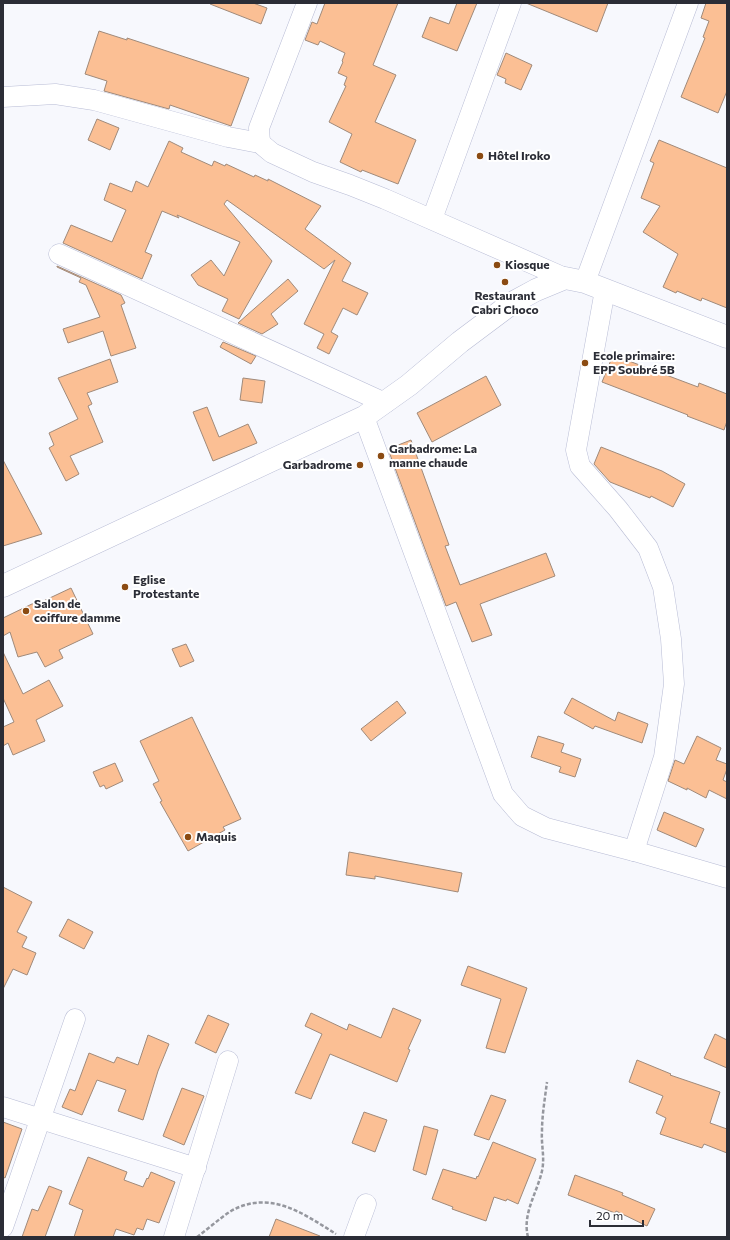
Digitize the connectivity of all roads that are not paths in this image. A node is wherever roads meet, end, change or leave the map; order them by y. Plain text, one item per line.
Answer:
1 (307, 3) edge
2 (510, 3) edge
3 (688, 3) edge
4 (3, 97) edge
5 (260, 143) junction
6 (432, 219) junction
7 (59, 254) dead end
8 (585, 283) junction
9 (727, 337) edge
10 (385, 403) junction
11 (364, 418) junction
12 (3, 586) edge
13 (634, 851) junction
14 (727, 878) edge
15 (75, 1019) dead end
16 (228, 1061) dead end
17 (3, 1107) edge
18 (41, 1120) junction
19 (196, 1168) junction
20 (366, 1204) dead end
21 (3, 1227) edge
22 (174, 1237) edge
23 (354, 1237) edge

1 - 5 street
2 - 6 street
3 - 8 street
4 - 5 street
5 - 6 street
6 - 8 street
7 - 10 street
8 - 9 street
8 - 10 street
8 - 13 street
10 - 11 street
11 - 12 street
11 - 13 street
13 - 14 street
15 - 18 street
16 - 19 street
17 - 18 street
18 - 19 street
18 - 21 street
19 - 22 street
20 - 23 street

